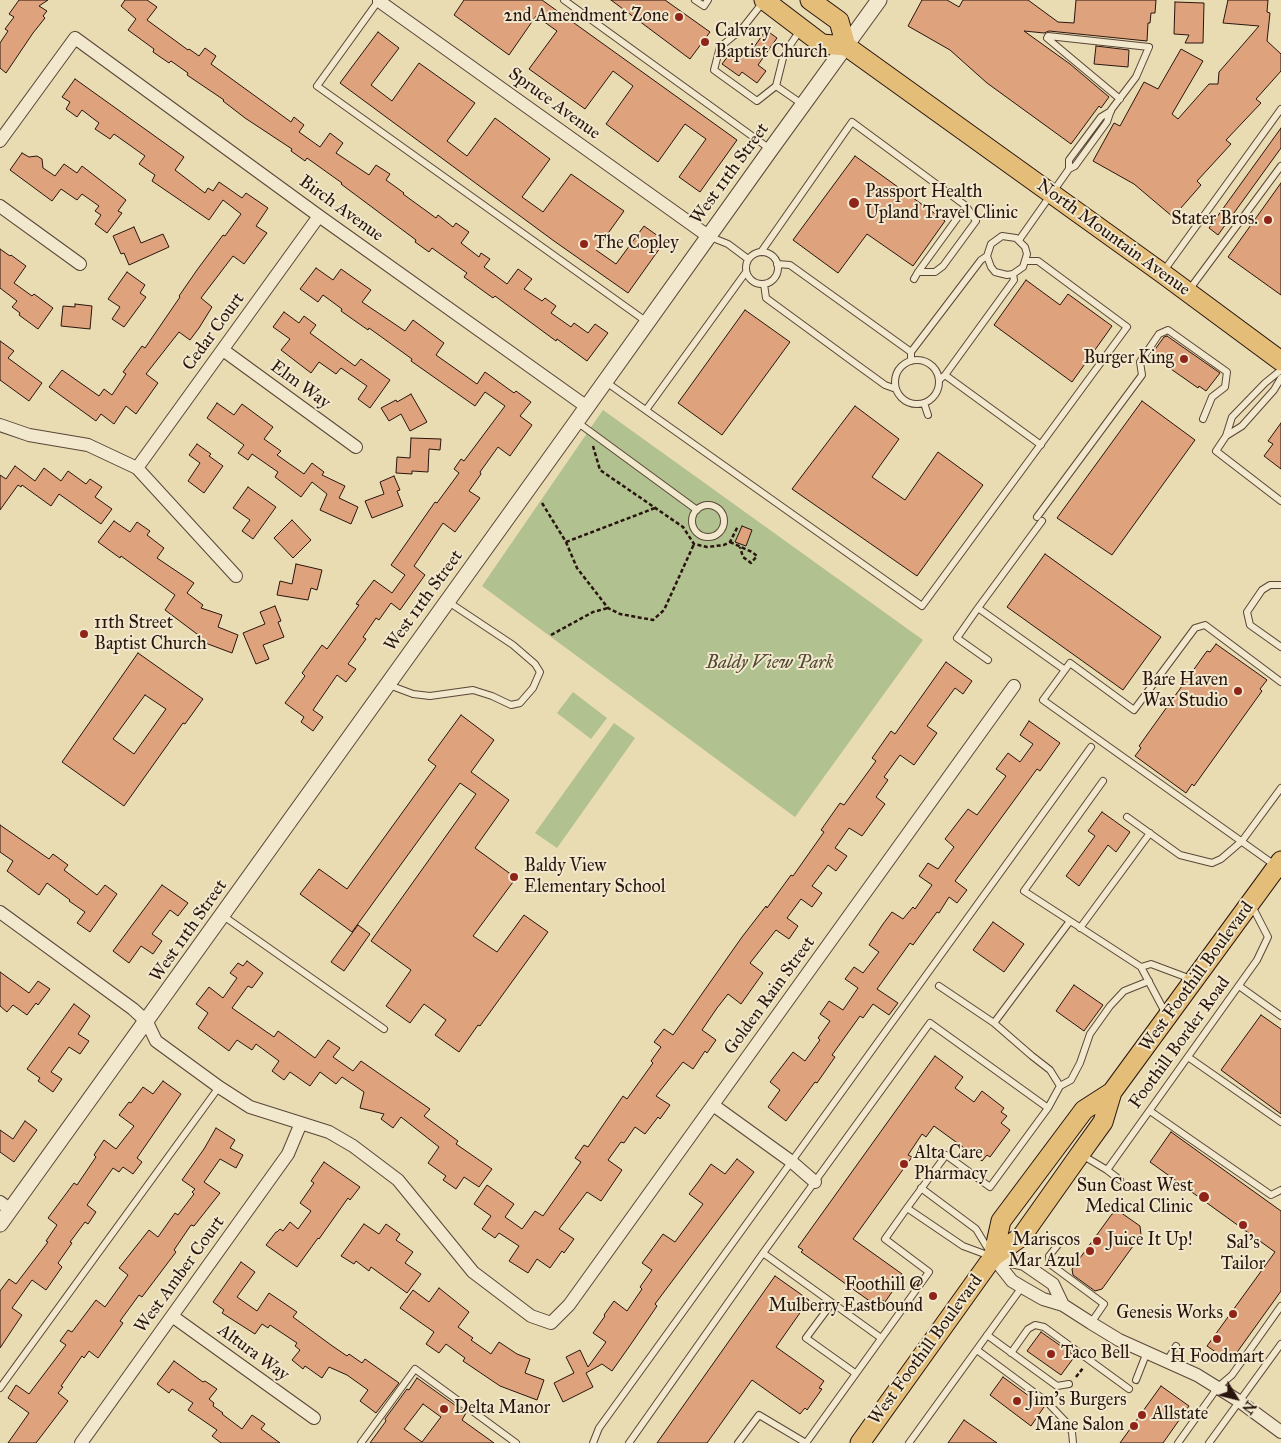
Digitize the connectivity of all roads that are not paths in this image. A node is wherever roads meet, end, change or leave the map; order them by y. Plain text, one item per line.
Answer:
1 (379, 0) edge
2 (564, 0) edge
3 (695, 0) edge
4 (708, 0) edge
5 (764, 0) edge
6 (810, 0) edge
7 (879, 0) edge
8 (801, 28) junction
9 (846, 46) junction
10 (776, 86) junction
11 (1120, 99) junction
12 (803, 105) junction
13 (1281, 109) edge
14 (0, 141) edge
15 (771, 149) junction
16 (1281, 166) edge
17 (1051, 192) junction
18 (0, 206) edge
19 (966, 206) junction
20 (319, 216) junction
21 (708, 236) junction
22 (1019, 240) junction
23 (761, 252) junction
24 (988, 256) junction
25 (748, 259) junction
26 (1026, 261) junction
27 (80, 264) dead end
28 (777, 264) junction
29 (746, 272) junction
30 (918, 272) junction
31 (1162, 273) junction
32 (1013, 274) junction
33 (914, 278) dead end
34 (764, 284) junction
35 (1188, 292) junction
36 (648, 322) junction
37 (223, 350) junction
38 (911, 352) junction
39 (911, 360) junction
40 (1281, 361) edge
41 (1281, 370) edge
42 (945, 375) junction
43 (1281, 378) edge
44 (939, 380) junction
45 (605, 381) junction
46 (896, 389) junction
47 (924, 403) junction
48 (587, 406) junction
49 (646, 410) junction
50 (928, 416) dead end
51 (1203, 419) dead end
52 (577, 421) junction
53 (0, 425) edge
54 (1226, 436) junction
55 (1041, 445) junction
56 (356, 447) dead end
57 (137, 468) junction
58 (1281, 500) edge
59 (697, 510) junction
60 (236, 576) dead end
61 (1281, 585) edge
62 (448, 601) junction
63 (978, 608) junction
64 (1281, 647) edge
65 (988, 660) dead end
66 (1065, 670) junction
67 (1281, 682) edge
68 (388, 684) junction
69 (1014, 686) dead end
70 (1091, 747) dead end
71 (1103, 781) dead end
72 (1281, 788) edge
73 (1127, 817) dead end
74 (1150, 833) junction
75 (1242, 842) junction
76 (1279, 864) edge
77 (1251, 903) junction
78 (0, 912) edge
79 (222, 915) junction
80 (1070, 921) junction
81 (1080, 928) junction
82 (1141, 967) junction
83 (1149, 981) junction
84 (1195, 981) junction
85 (939, 986) dead end
86 (1239, 986) junction
87 (1281, 1016) edge
88 (1168, 1017) junction
89 (147, 1022) junction
90 (994, 1024) junction
91 (384, 1029) dead end
92 (1188, 1057) junction
93 (1060, 1086) junction
94 (219, 1087) junction
95 (1112, 1092) junction
96 (713, 1105) junction
97 (1048, 1108) junction
98 (1150, 1111) junction
99 (1281, 1122) edge
100 (301, 1123) junction
101 (1080, 1154) junction
102 (792, 1162) junction
103 (1107, 1170) junction
104 (1120, 1180) dead end
105 (815, 1182) junction
106 (921, 1188) junction
107 (1281, 1190) edge
108 (5, 1206) edge
109 (907, 1208) junction
110 (0, 1224) edge
111 (1061, 1240) dead end
112 (763, 1253) junction
113 (993, 1257) junction
114 (1022, 1287) junction
115 (832, 1303) junction
116 (1063, 1305) junction
117 (1281, 1306) edge
118 (172, 1316) junction
119 (1090, 1324) junction
120 (987, 1335) junction
121 (880, 1338) junction
122 (1281, 1344) edge
123 (1176, 1346) dead end
124 (977, 1350) junction
125 (1146, 1352) junction
126 (1010, 1353) junction
127 (1167, 1361) junction
128 (856, 1373) junction
129 (1136, 1380) dead end
130 (1072, 1382) road end
131 (1218, 1387) junction
132 (0, 1388) edge
133 (1129, 1389) dead end
134 (1240, 1401) junction
135 (314, 1418) dead end
136 (1281, 1432) edge
137 (81, 1443) edge
138 (362, 1443) edge
139 (516, 1443) edge
140 (593, 1443) edge
141 (628, 1443) edge
142 (738, 1443) edge
143 (806, 1443) edge
144 (860, 1443) edge
145 (909, 1443) edge
146 (1073, 1443) edge
147 (1178, 1443) edge
148 (1209, 1443) edge

1 - 21 street, Spruce Avenue
1 - 36 lane
2 - 15 lane
3 - 4 lane
5 - 8 main road, North Mountain Avenue
5 - 10 lane
6 - 9 main road
7 - 9 street, West 11th Street
8 - 9 main road, North Mountain Avenue
8 - 10 lane
9 - 12 street, West 11th Street
9 - 17 main road, North Mountain Avenue
10 - 12 lane
11 - 11 lane
11 - 17 lane
12 - 15 street, West 11th Street
13 - 31 lane
14 - 20 street, Birch Avenue
15 - 21 street, West 11th Street
16 - 35 lane
17 - 22 lane
17 - 31 main road, North Mountain Avenue
18 - 27 street
19 - 23 lane
19 - 30 lane
19 - 30 lane
20 - 37 street, Cedar Court
20 - 48 street, Birch Avenue
21 - 25 lane
21 - 36 street, West 11th Street
22 - 24 lane
22 - 26 lane
23 - 25 lane
23 - 28 lane
24 - 32 lane
24 - 38 lane
25 - 29 lane
26 - 32 lane
26 - 55 lane
28 - 34 lane
28 - 38 lane
29 - 34 lane
29 - 49 lane
30 - 33 lane
31 - 35 main road, North Mountain Avenue
32 - 42 lane
34 - 46 lane
35 - 40 main road, North Mountain Avenue
36 - 45 street, West 11th Street
37 - 56 street, Elm Way
37 - 57 street, Cedar Court
38 - 39 lane
39 - 44 lane
39 - 46 lane
41 - 54 lane
42 - 44 lane
42 - 55 lane
43 - 54 lane
44 - 47 lane
45 - 48 street, West 11th Street
45 - 49 lane
46 - 47 lane
47 - 50 lane
48 - 52 street, West 11th Street
49 - 55 lane
51 - 63 lane
52 - 59 lane
52 - 62 street, West 11th Street
53 - 57 street
54 - 58 lane
57 - 60 street
59 - 59 lane
61 - 64 lane
62 - 68 street, West 11th Street
62 - 68 lane
63 - 65 lane
63 - 66 lane
66 - 67 lane
66 - 75 lane
68 - 79 street, West 11th Street
69 - 96 street, Golden Rain Street
70 - 102 lane
71 - 80 lane
72 - 75 lane
73 - 74 lane
74 - 75 lane
74 - 81 lane
75 - 76 lane
76 - 77 main road, West Foothill Boulevard
77 - 84 main road, West Foothill Boulevard
77 - 86 lane, Foothill Border Road
78 - 89 street
79 - 89 street, West 11th Street
79 - 91 lane
80 - 81 lane
80 - 90 lane
81 - 82 lane
82 - 83 lane
82 - 84 lane
83 - 88 lane
83 - 93 lane
84 - 88 main road, West Foothill Boulevard
85 - 90 lane
86 - 87 lane
86 - 92 lane, Foothill Border Road
88 - 95 main road, West Foothill Boulevard
89 - 94 street
89 - 108 street, West 11th Street
90 - 93 lane
92 - 98 lane, Foothill Border Road
92 - 99 lane
93 - 97 lane
94 - 100 street
94 - 132 lane
95 - 101 main road, West Foothill Boulevard
95 - 113 main road, West Foothill Boulevard
96 - 100 street, Golden Rain Street
96 - 102 street
97 - 105 lane
97 - 106 lane
98 - 103 lane, Foothill Border Road
98 - 107 lane
100 - 118 street, West Amber Court
101 - 103 lane
101 - 113 main road, West Foothill Boulevard
102 - 105 street
102 - 140 lane
103 - 104 lane
105 - 112 lane
106 - 109 lane
106 - 113 lane
108 - 110 street, West 11th Street
109 - 113 lane
109 - 121 lane
111 - 119 lane
112 - 115 lane
112 - 141 lane
113 - 114 street
113 - 116 street
113 - 144 main road, West Foothill Boulevard
114 - 116 street
114 - 120 lane
115 - 121 lane
115 - 128 lane
116 - 119 street
117 - 131 lane
118 - 135 street, Altura Way
118 - 137 street, West Amber Court
119 - 125 street
120 - 124 lane
120 - 126 lane
121 - 128 lane
122 - 134 lane
123 - 127 lane
124 - 145 lane
124 - 146 lane
125 - 127 street
125 - 129 lane
126 - 130 lane
126 - 133 lane
127 - 131 street
128 - 143 lane
131 - 134 street
131 - 147 lane
134 - 136 street
134 - 148 lane
138 - 139 lane
142 - 143 lane

